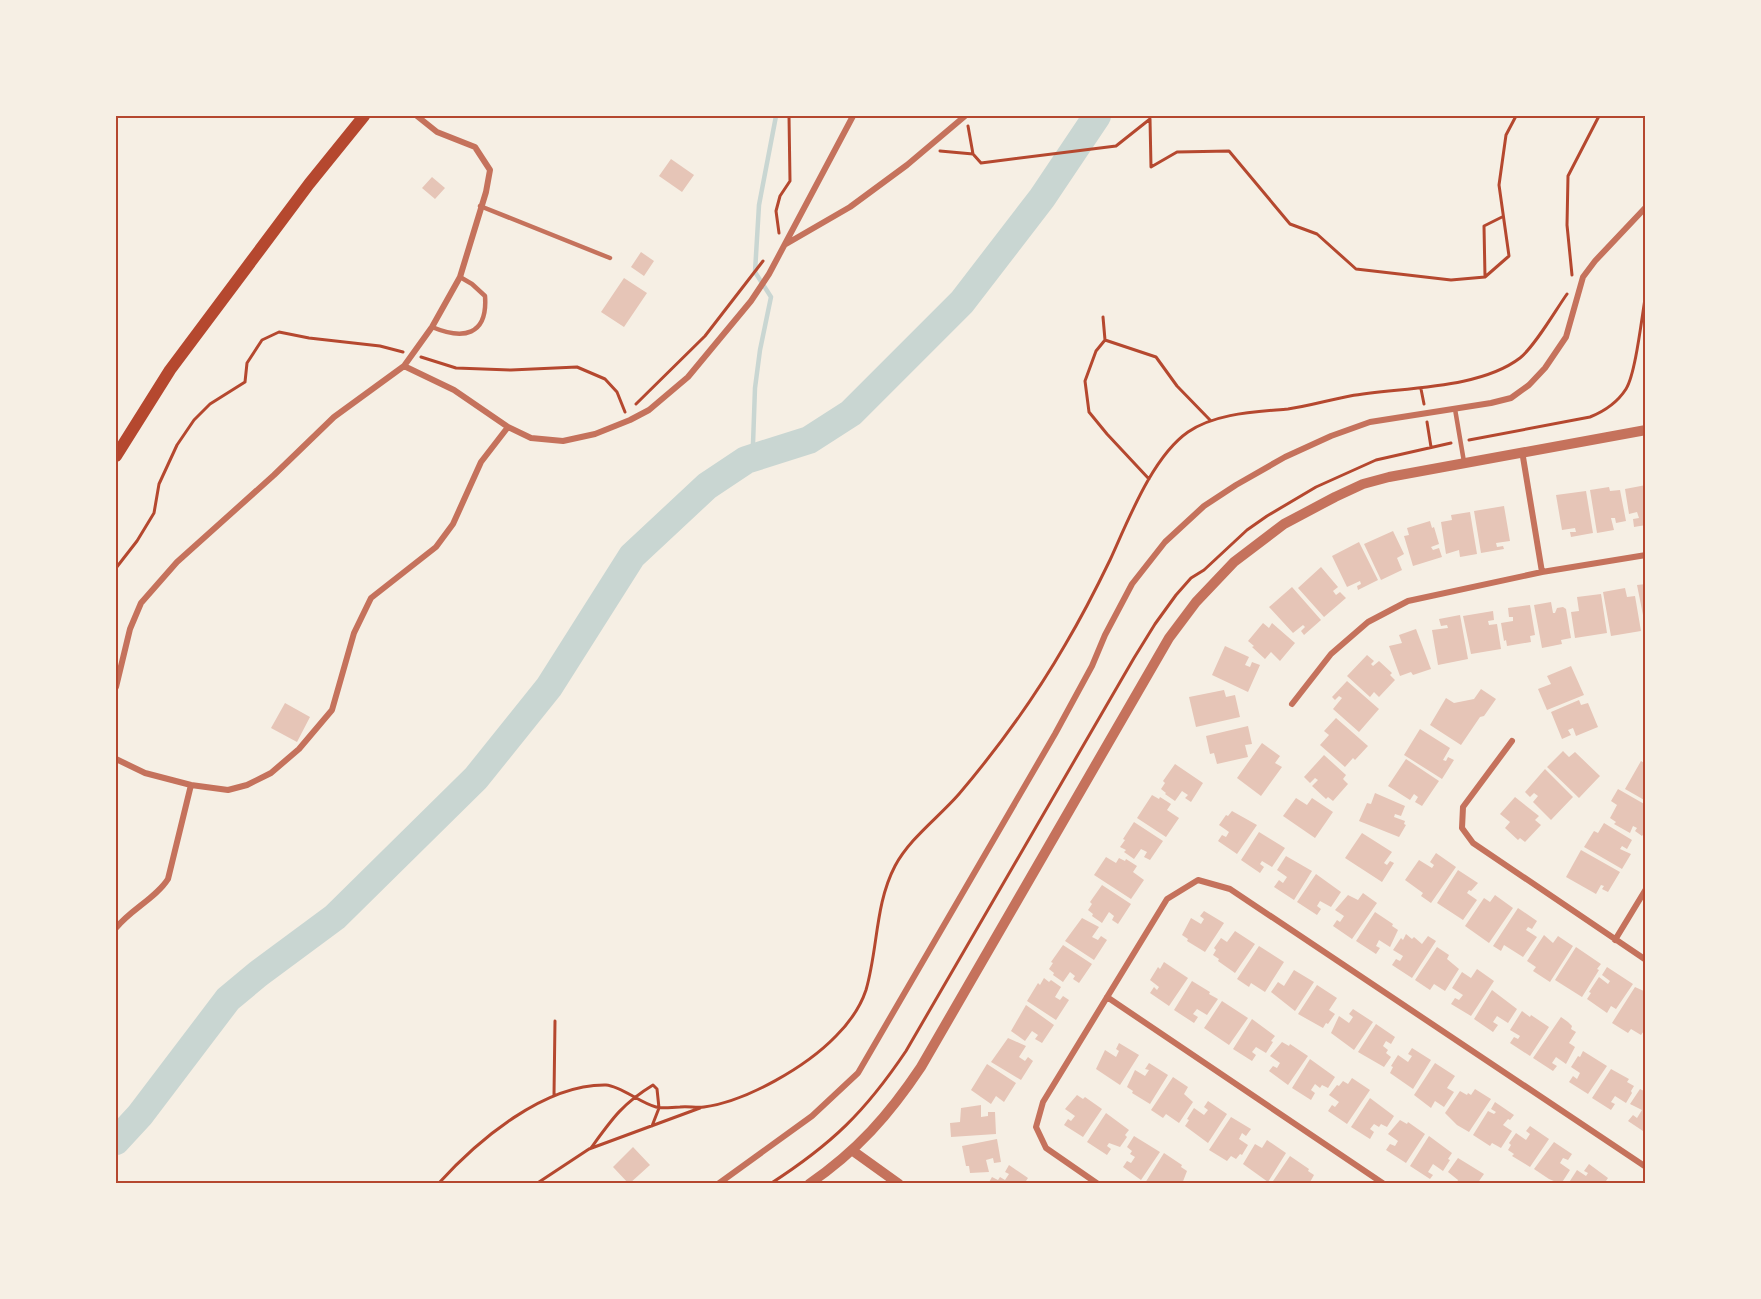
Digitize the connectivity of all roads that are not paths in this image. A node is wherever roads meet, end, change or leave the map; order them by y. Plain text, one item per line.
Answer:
1 (364, 116) edge
2 (417, 116) edge
3 (853, 116) edge
4 (965, 116) edge
5 (480, 206) junction
6 (1646, 207) edge
7 (786, 245) junction
8 (610, 258) dead end
9 (459, 277) junction
10 (432, 327) junction
11 (404, 366) junction
12 (1455, 409) junction
13 (508, 428) junction
14 (1646, 430) edge
15 (1522, 451) junction
16 (116, 456) edge
17 (1464, 462) junction
18 (1646, 555) edge
19 (1542, 572) junction
20 (116, 687) edge
21 (1292, 704) dead end
22 (1512, 741) dead end
23 (116, 759) edge
24 (191, 785) junction
25 (1646, 889) edge
26 (116, 928) edge
27 (1615, 940) junction
28 (1646, 960) edge
29 (1107, 997) junction
30 (853, 1151) junction
31 (1646, 1167) edge
32 (718, 1184) edge
33 (809, 1184) edge
34 (899, 1184) edge
35 (1098, 1184) edge
36 (1384, 1184) edge

1 - 16 main road
2 - 5 street
3 - 7 street
4 - 7 street
5 - 8 lane
5 - 9 street
6 - 12 street
7 - 13 street
9 - 10 street
9 - 10 lane
10 - 11 street
11 - 13 street
11 - 20 street
12 - 17 lane
12 - 32 street
13 - 24 street
14 - 15 street
15 - 17 street
15 - 19 street
17 - 30 street
18 - 19 street
19 - 21 street
22 - 27 street
23 - 24 street
24 - 26 street
25 - 27 street
27 - 28 street
29 - 31 street
29 - 35 street
29 - 36 street
30 - 33 street
30 - 34 street

